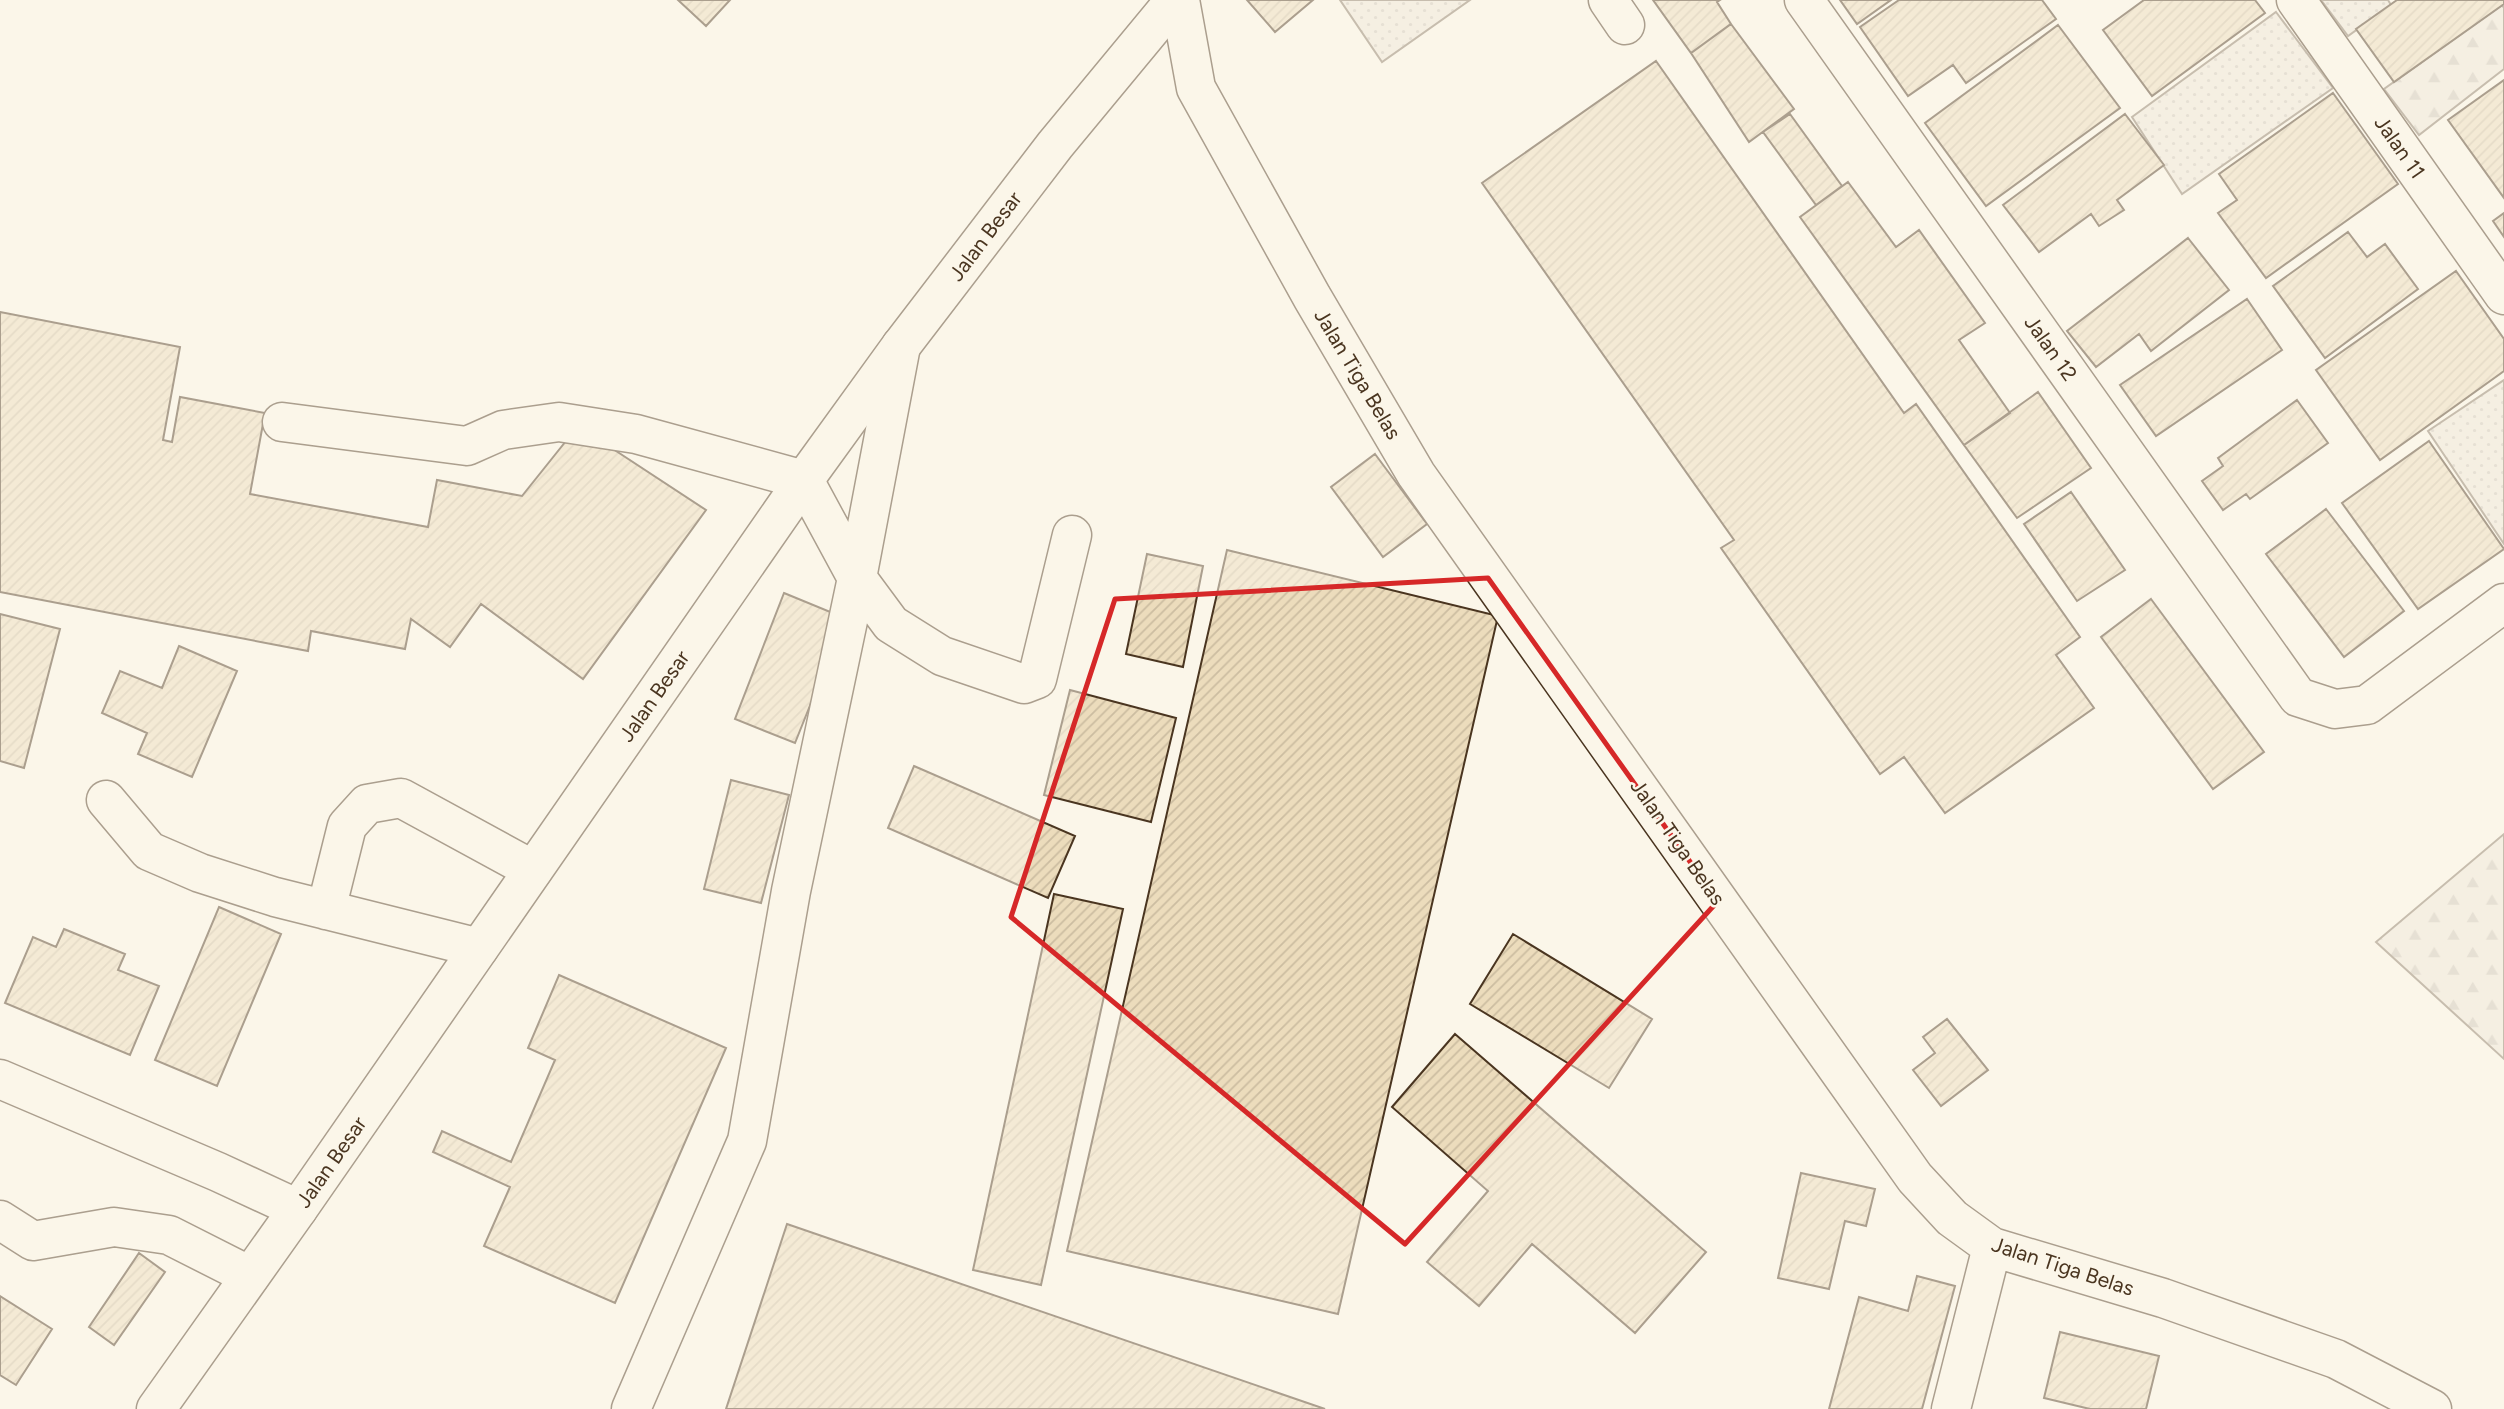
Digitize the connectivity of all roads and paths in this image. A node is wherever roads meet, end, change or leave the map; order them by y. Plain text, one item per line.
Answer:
1 (1177, 0) edge
2 (1804, 0) edge
3 (2296, 0) edge
4 (2504, 295) edge
5 (901, 346) junction
6 (282, 422) dead end
7 (804, 480) junction
8 (1072, 536) dead end
9 (857, 578) junction
10 (2504, 603) edge
11 (106, 800) dead end
12 (533, 870) junction
13 (326, 910) junction
14 (479, 948) junction
15 (0, 1079) edge
16 (298, 1209) junction
17 (0, 1220) edge
18 (1992, 1247) junction
19 (250, 1276) junction
20 (156, 1409) edge
21 (631, 1409) edge
22 (1951, 1409) edge
23 (2432, 1409) edge

1 - 5 street, Jalan Besar
1 - 18 street, Jalan Tiga Belas
2 - 10 street, Jalan 12
3 - 4 street, Jalan 11
5 - 7 street, Jalan Besar
5 - 9 street
6 - 7 street
7 - 9 street
7 - 12 street, Jalan Besar
8 - 9 street
9 - 21 street
11 - 13 street
12 - 13 street
12 - 14 street, Jalan Besar
13 - 14 street
14 - 16 street, Jalan Besar
15 - 16 street
16 - 19 street, Jalan Besar
17 - 19 street
18 - 22 street
18 - 23 street, Jalan Tiga Belas
19 - 20 street, Jalan Besar

